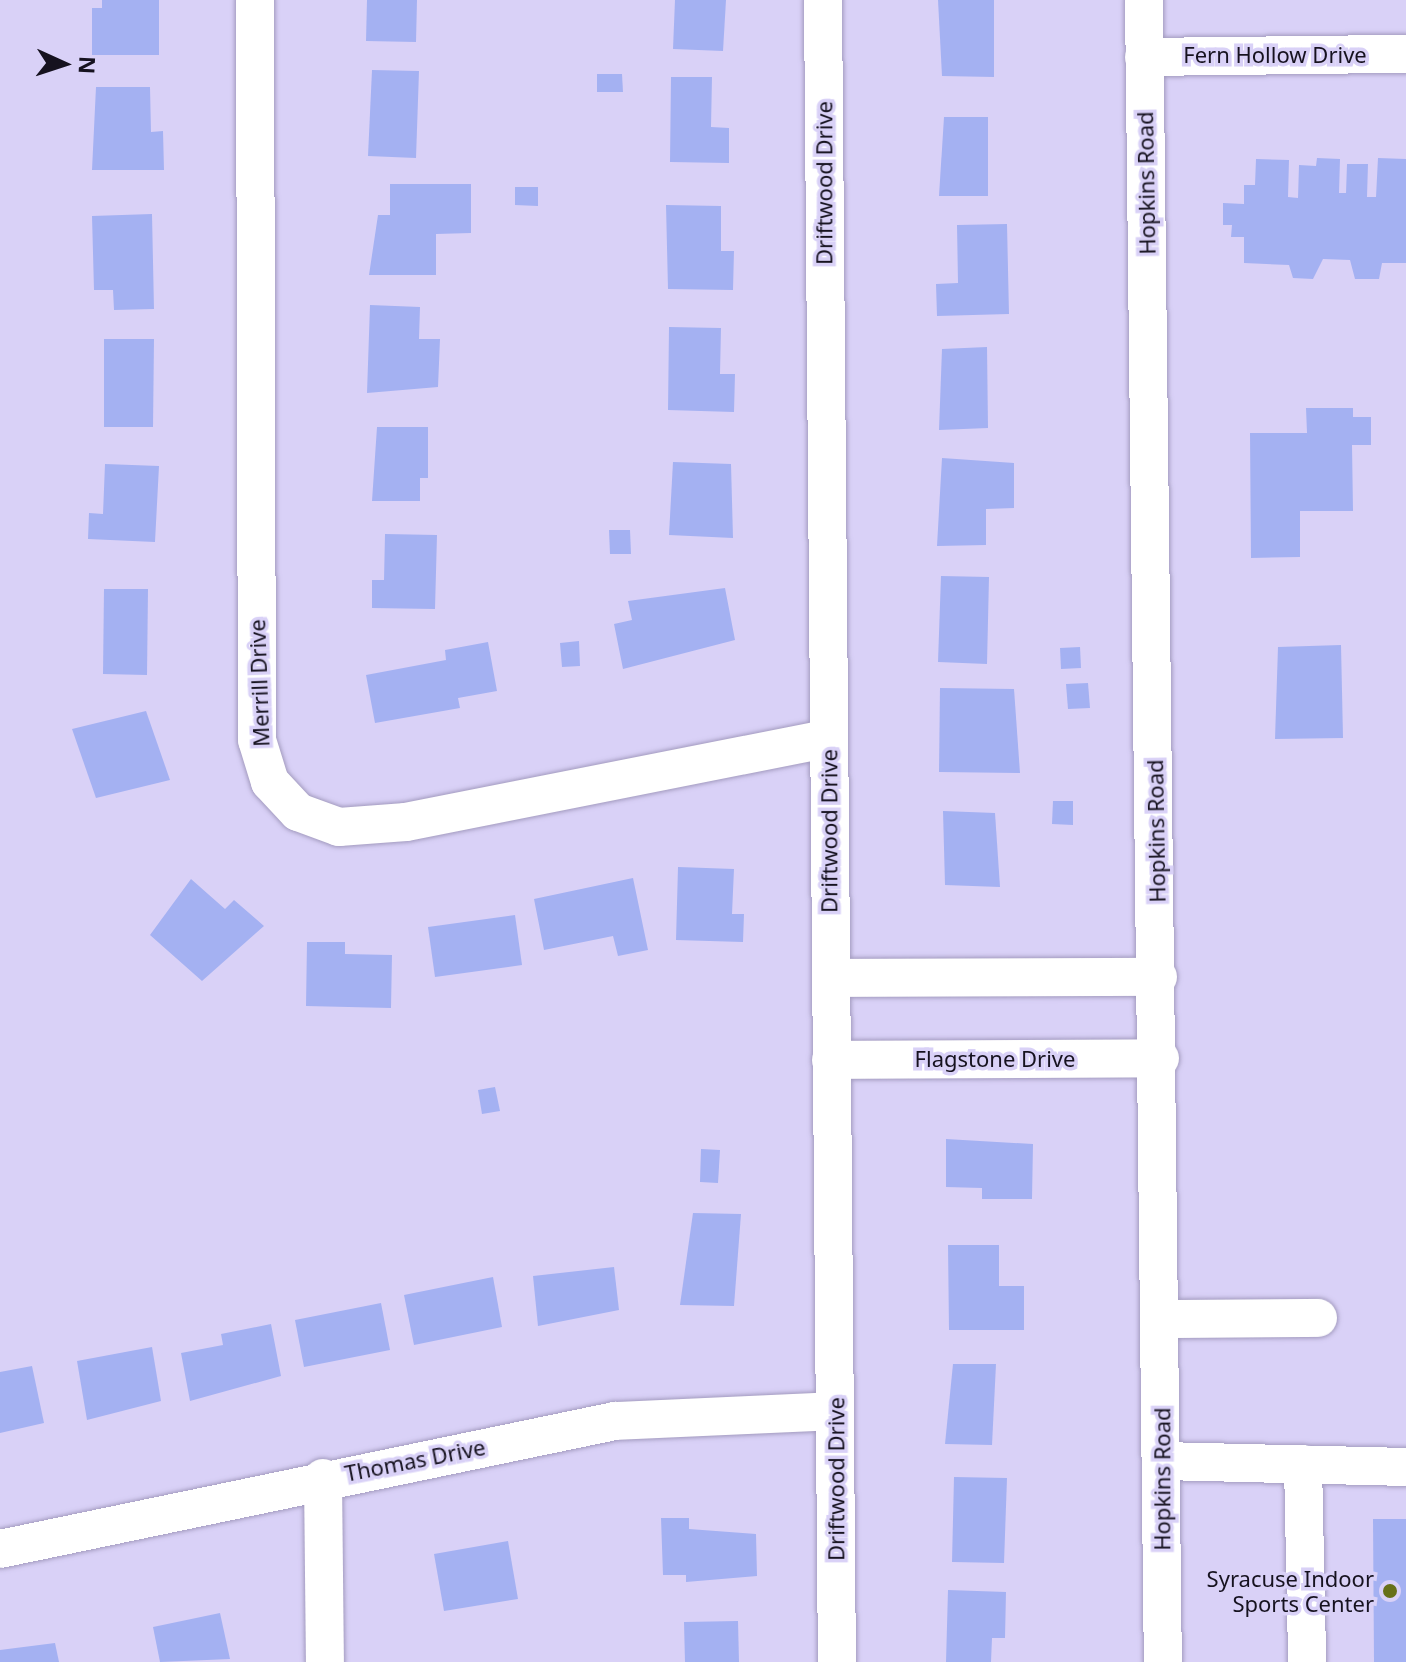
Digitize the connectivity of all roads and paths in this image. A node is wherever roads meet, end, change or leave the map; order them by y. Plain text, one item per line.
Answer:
1 (255, 0) edge
2 (823, 0) edge
3 (1144, 0) edge
4 (1406, 54) edge
5 (1144, 57) junction
6 (829, 738) junction
7 (1158, 977) junction
8 (831, 978) junction
9 (1160, 1058) junction
10 (831, 1060) junction
11 (1318, 1318) dead end
12 (1161, 1319) junction
13 (835, 1411) junction
14 (1162, 1461) junction
15 (1303, 1464) junction
16 (1406, 1467) edge
17 (323, 1478) junction
18 (0, 1549) edge
19 (325, 1662) edge
20 (837, 1662) edge
21 (1163, 1662) edge
22 (1307, 1662) edge

1 - 6 street, Merrill Drive
2 - 6 street, Driftwood Drive
3 - 5 street, Hopkins Road
4 - 5 street, Fern Hollow Drive
5 - 7 street, Hopkins Road
6 - 8 street, Driftwood Drive
7 - 8 street
7 - 9 street, Hopkins Road
8 - 10 street, Driftwood Drive
9 - 10 street, Flagstone Drive
9 - 12 street, Hopkins Road
10 - 13 street, Driftwood Drive
11 - 12 street
12 - 14 street, Hopkins Road
13 - 17 street, Thomas Drive
13 - 20 street, Driftwood Drive
14 - 15 street
14 - 21 street, Hopkins Road
15 - 16 street
15 - 22 street
17 - 18 street, Thomas Drive
17 - 19 street

